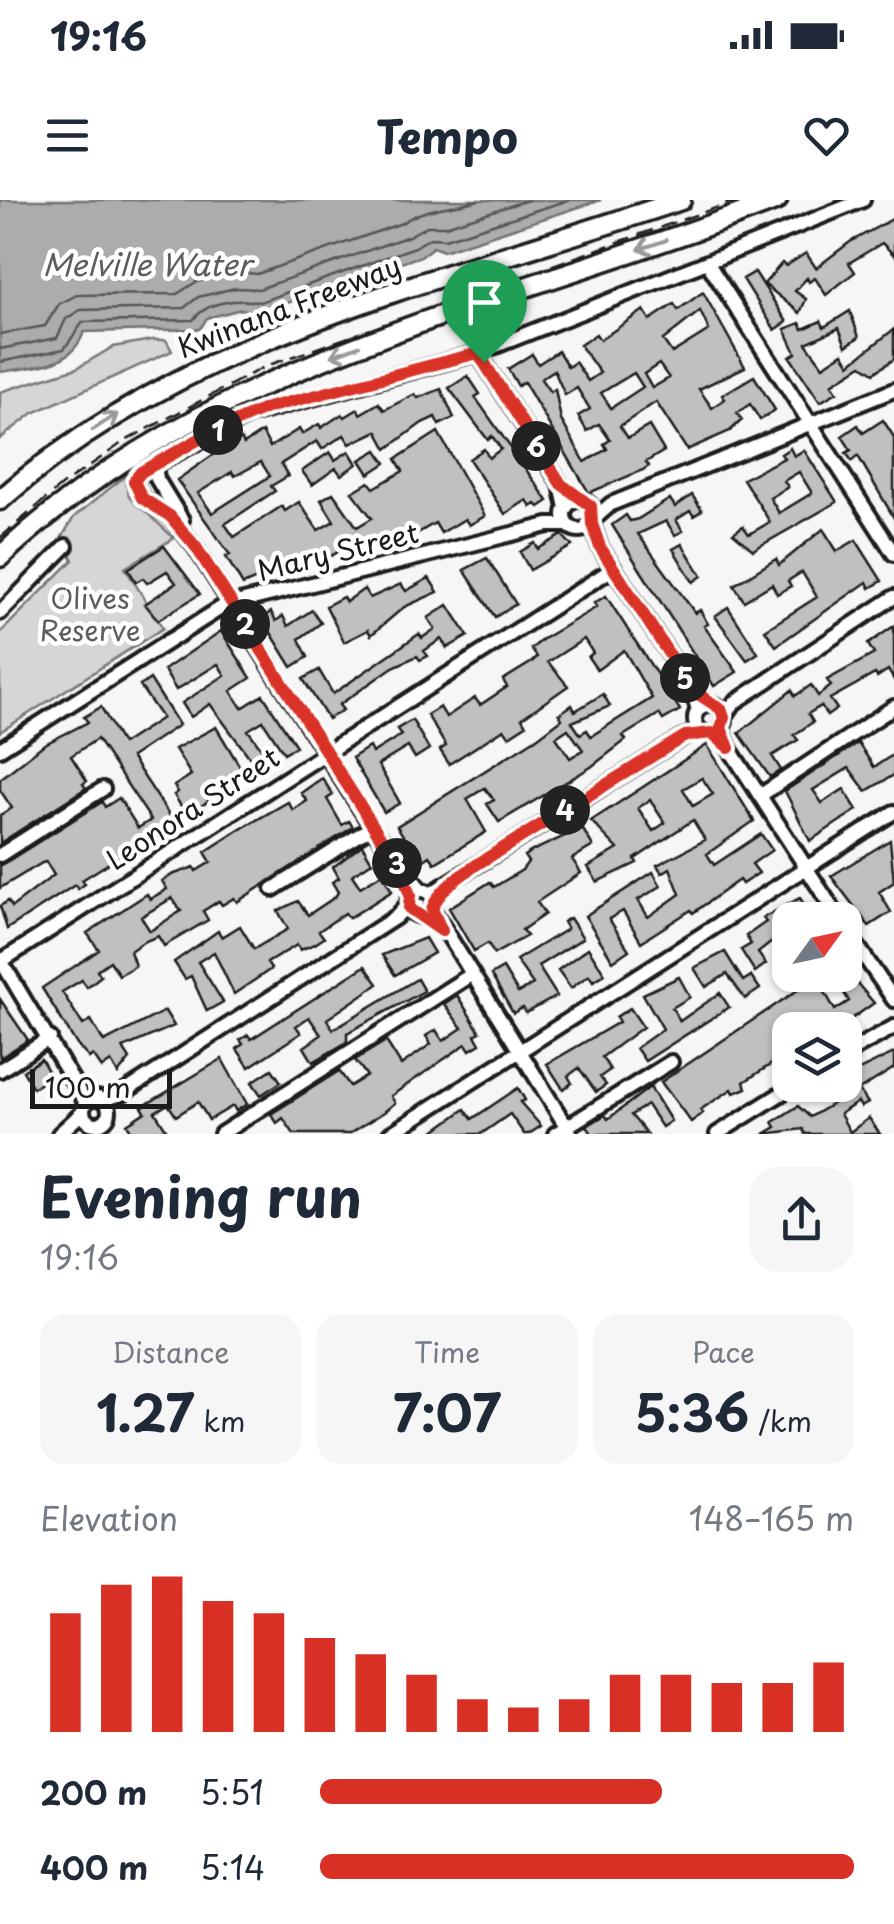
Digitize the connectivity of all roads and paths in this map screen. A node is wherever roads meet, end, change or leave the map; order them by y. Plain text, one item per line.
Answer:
1 (680, 200) edge
2 (777, 200) edge
3 (862, 200) edge
4 (708, 262) junction
5 (478, 353) junction
6 (894, 390) edge
7 (810, 424) junction
8 (155, 465) junction
9 (561, 484) junction
10 (0, 500) edge
11 (584, 501) junction
12 (611, 504) junction
13 (577, 520) junction
14 (66, 546) dead end
15 (196, 547) junction
16 (894, 554) edge
17 (0, 558) edge
18 (614, 568) junction
19 (894, 597) edge
20 (233, 604) junction
21 (0, 613) edge
22 (894, 707) edge
23 (710, 719) junction
24 (0, 749) edge
25 (326, 754) junction
26 (104, 788) dead end
27 (760, 795) junction
28 (894, 812) edge
29 (372, 827) junction
30 (0, 855) edge
31 (807, 868) junction
32 (273, 889) dead end
33 (829, 902) edge
34 (422, 903) junction
35 (862, 954) edge
36 (0, 961) edge
37 (469, 976) junction
38 (884, 988) junction
39 (894, 1000) edge
40 (894, 1015) edge
41 (894, 1027) edge
42 (50, 1038) junction
43 (862, 1043) edge
44 (862, 1044) edge
45 (517, 1051) junction
46 (671, 1062) dead end
47 (0, 1070) edge
48 (772, 1099) edge
49 (98, 1116) edge
50 (564, 1132) edge
51 (59, 1134) edge
52 (221, 1134) edge
53 (390, 1134) edge
54 (717, 1134) edge

10 -> 1 highway, Kwinana Freeway
2 -> 17 highway
3 - 4 street
4 - 5 street
4 - 7 street
5 - 8 street
5 - 9 street
6 - 7 street
7 - 12 street
7 - 16 street
8 - 15 street
8 - 15 street
9 - 11 street
9 - 13 street
11 - 12 street
11 - 13 street, Mary Street
11 - 13 street
12 - 13 street
13 - 18 street
13 - 20 street, Mary Street
14 - 21 street
15 - 20 street
18 - 23 street
18 - 25 street, Leonora Street
19 - 23 street
20 - 24 street, Mary Street
20 - 25 street
22 - 27 street
23 - 27 street
23 - 34 street
25 - 29 street
25 - 36 street, Leonora Street
26 - 30 street
27 - 31 street
28 - 31 street
29 - 32 street
29 - 34 street
31 - 33 street
31 - 45 street
34 - 37 street
34 - 49 street
35 - 38 street
36 - 42 street
37 - 45 street
37 - 52 street
38 - 39 street
38 - 40 street
40 - 43 street
41 - 44 street
42 - 47 street
42 - 49 street
45 - 50 street
45 - 53 street
46 - 50 street
48 - 54 street
49 - 51 street

